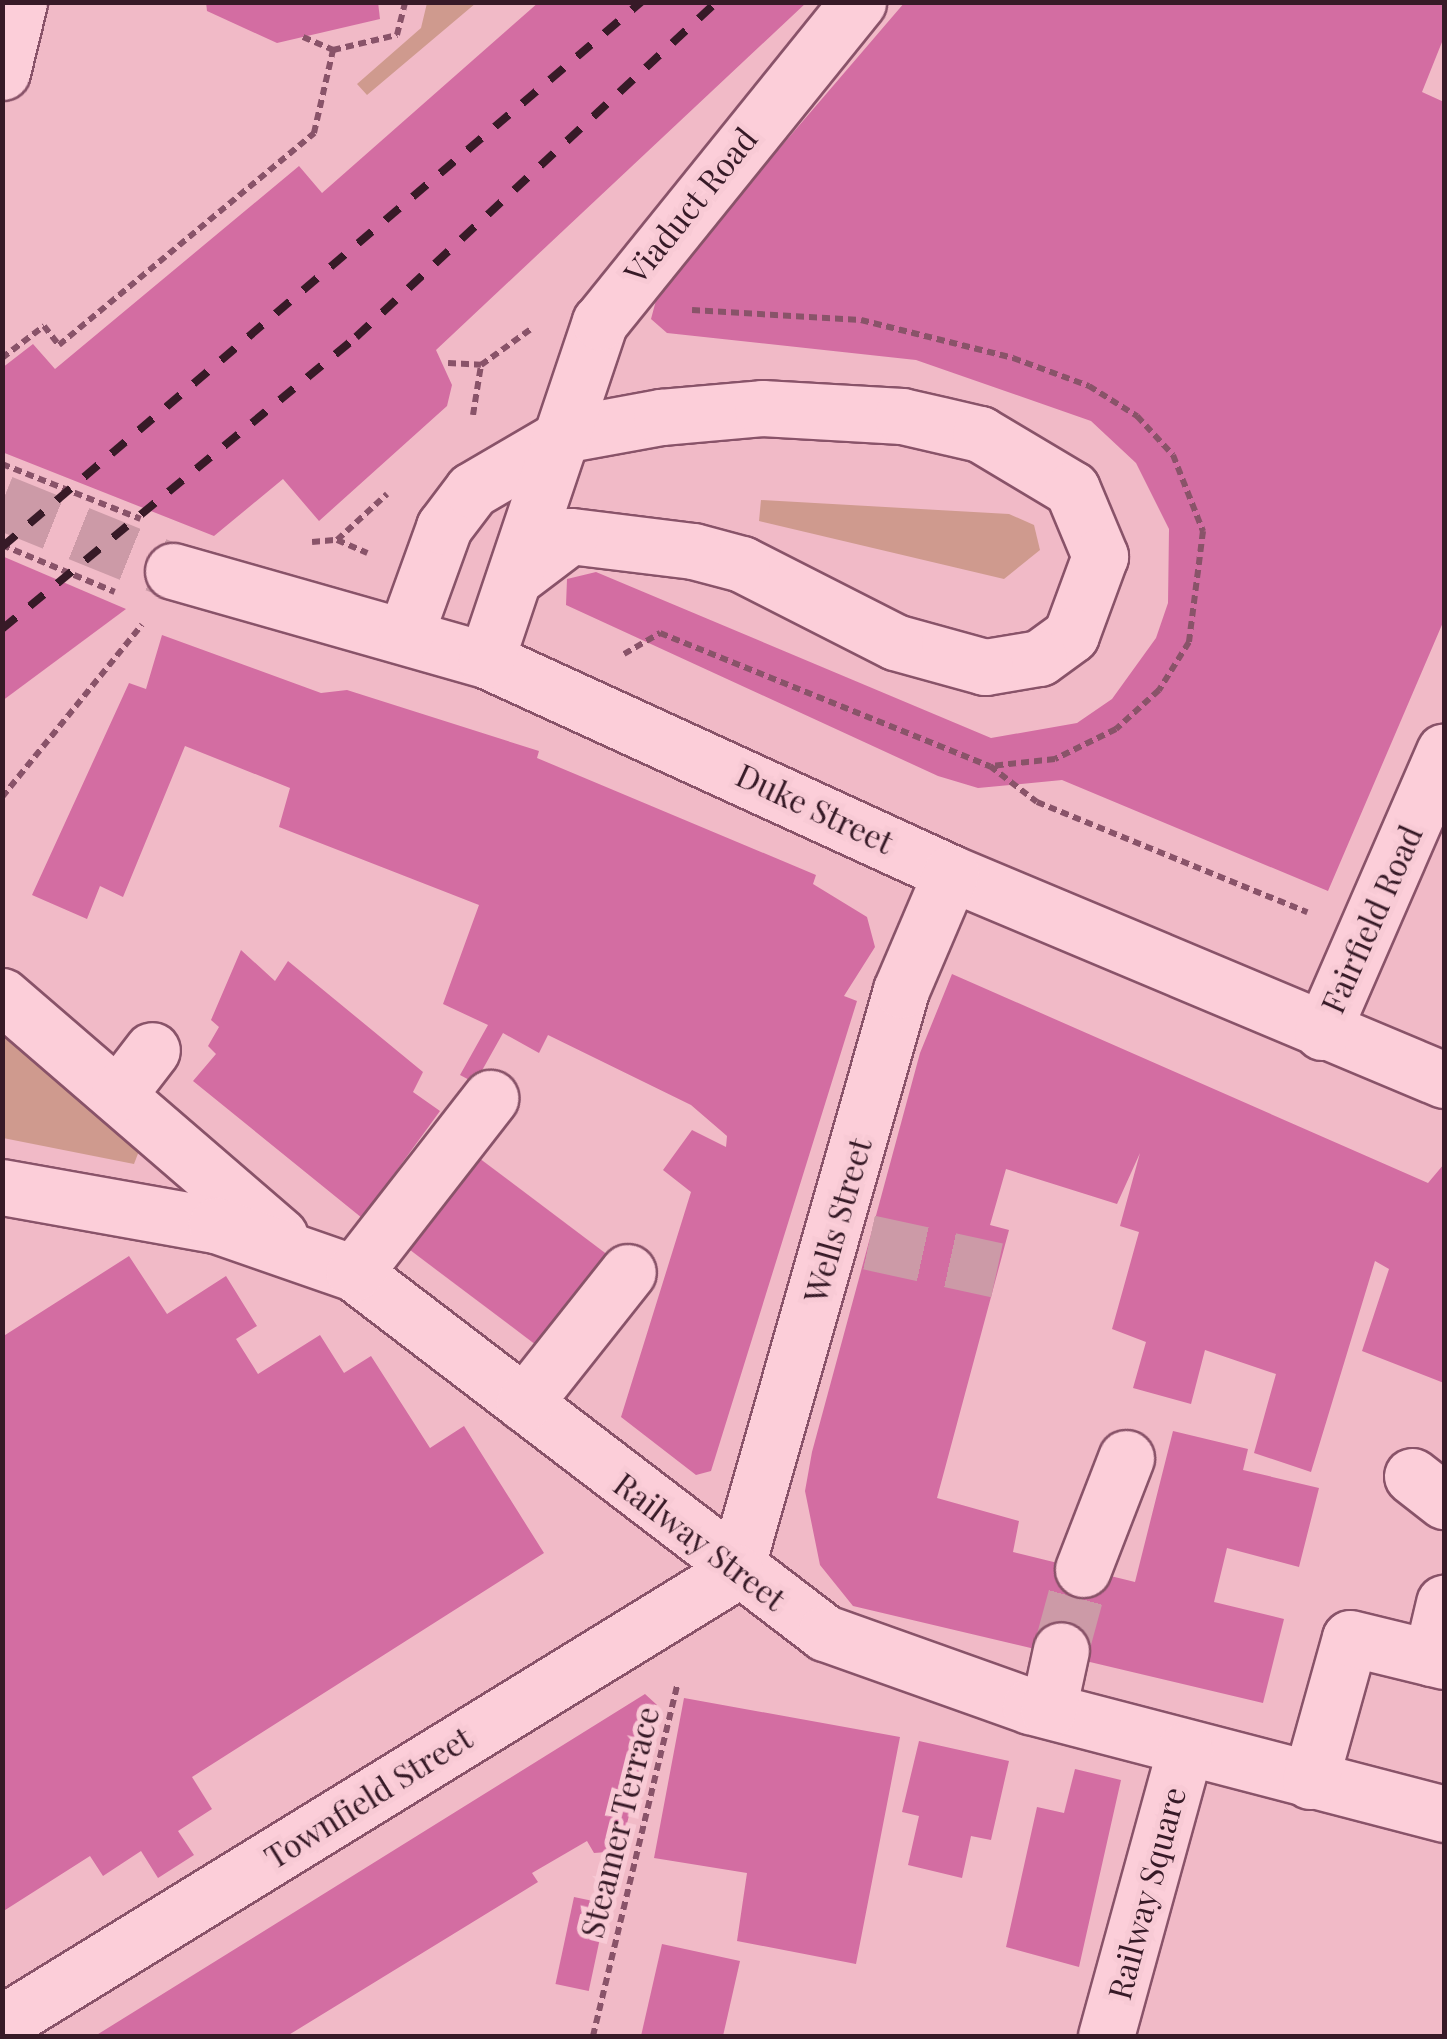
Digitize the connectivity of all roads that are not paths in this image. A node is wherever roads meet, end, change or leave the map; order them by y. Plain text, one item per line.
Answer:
1 (19, 2) edge
2 (858, 2) edge
3 (2, 72) edge
4 (568, 434) junction
5 (163, 568) tunnel mouth
6 (516, 577) junction
7 (405, 635) junction
8 (486, 660) junction
9 (1444, 751) edge
10 (951, 872) junction
11 (2, 996) edge
12 (1322, 1032) junction
13 (152, 1050) dead end
14 (1444, 1080) edge
15 (120, 1093) junction
16 (490, 1098) dead end
17 (2, 1187) edge
18 (289, 1243) junction
19 (354, 1272) junction
20 (628, 1272) dead end
21 (524, 1403) junction
22 (1126, 1458) dead end
23 (1083, 1569) tunnel mouth
24 (735, 1572) junction
25 (1444, 1604) edge
26 (1061, 1650) tunnel mouth
27 (1438, 1659) edge
28 (1048, 1710) junction
29 (1185, 1750) junction
30 (1310, 1781) junction
31 (1444, 1814) edge
32 (2, 2023) edge
33 (1106, 2036) edge

1 - 3 street
2 - 4 street, Viaduct Road
4 - 6 street, Viaduct Road
4 - 6 street
4 - 7 street
5 - 7 street, Duke Street
6 - 8 street, Viaduct Road
7 - 8 street, Duke Street
8 - 10 street, Duke Street
9 - 12 street, Fairfield Road
10 - 12 street, Duke Street
10 - 24 street, Wells Street
11 - 15 street
12 - 14 street, Duke Street
13 - 15 street
15 - 18 street
16 - 19 street
17 - 18 street, Railway Street
18 - 19 street, Railway Street
19 - 21 street, Railway Street
20 - 21 street
21 - 24 street, Railway Street
22 - 23 street
24 - 28 street, Railway Street
24 - 32 street, Townfield Street
25 - 27 street
26 - 28 street
27 - 30 street
28 - 29 street, Railway Street
29 - 30 street, Railway Street
29 - 33 street, Railway Square
30 - 31 street, Railway Street

